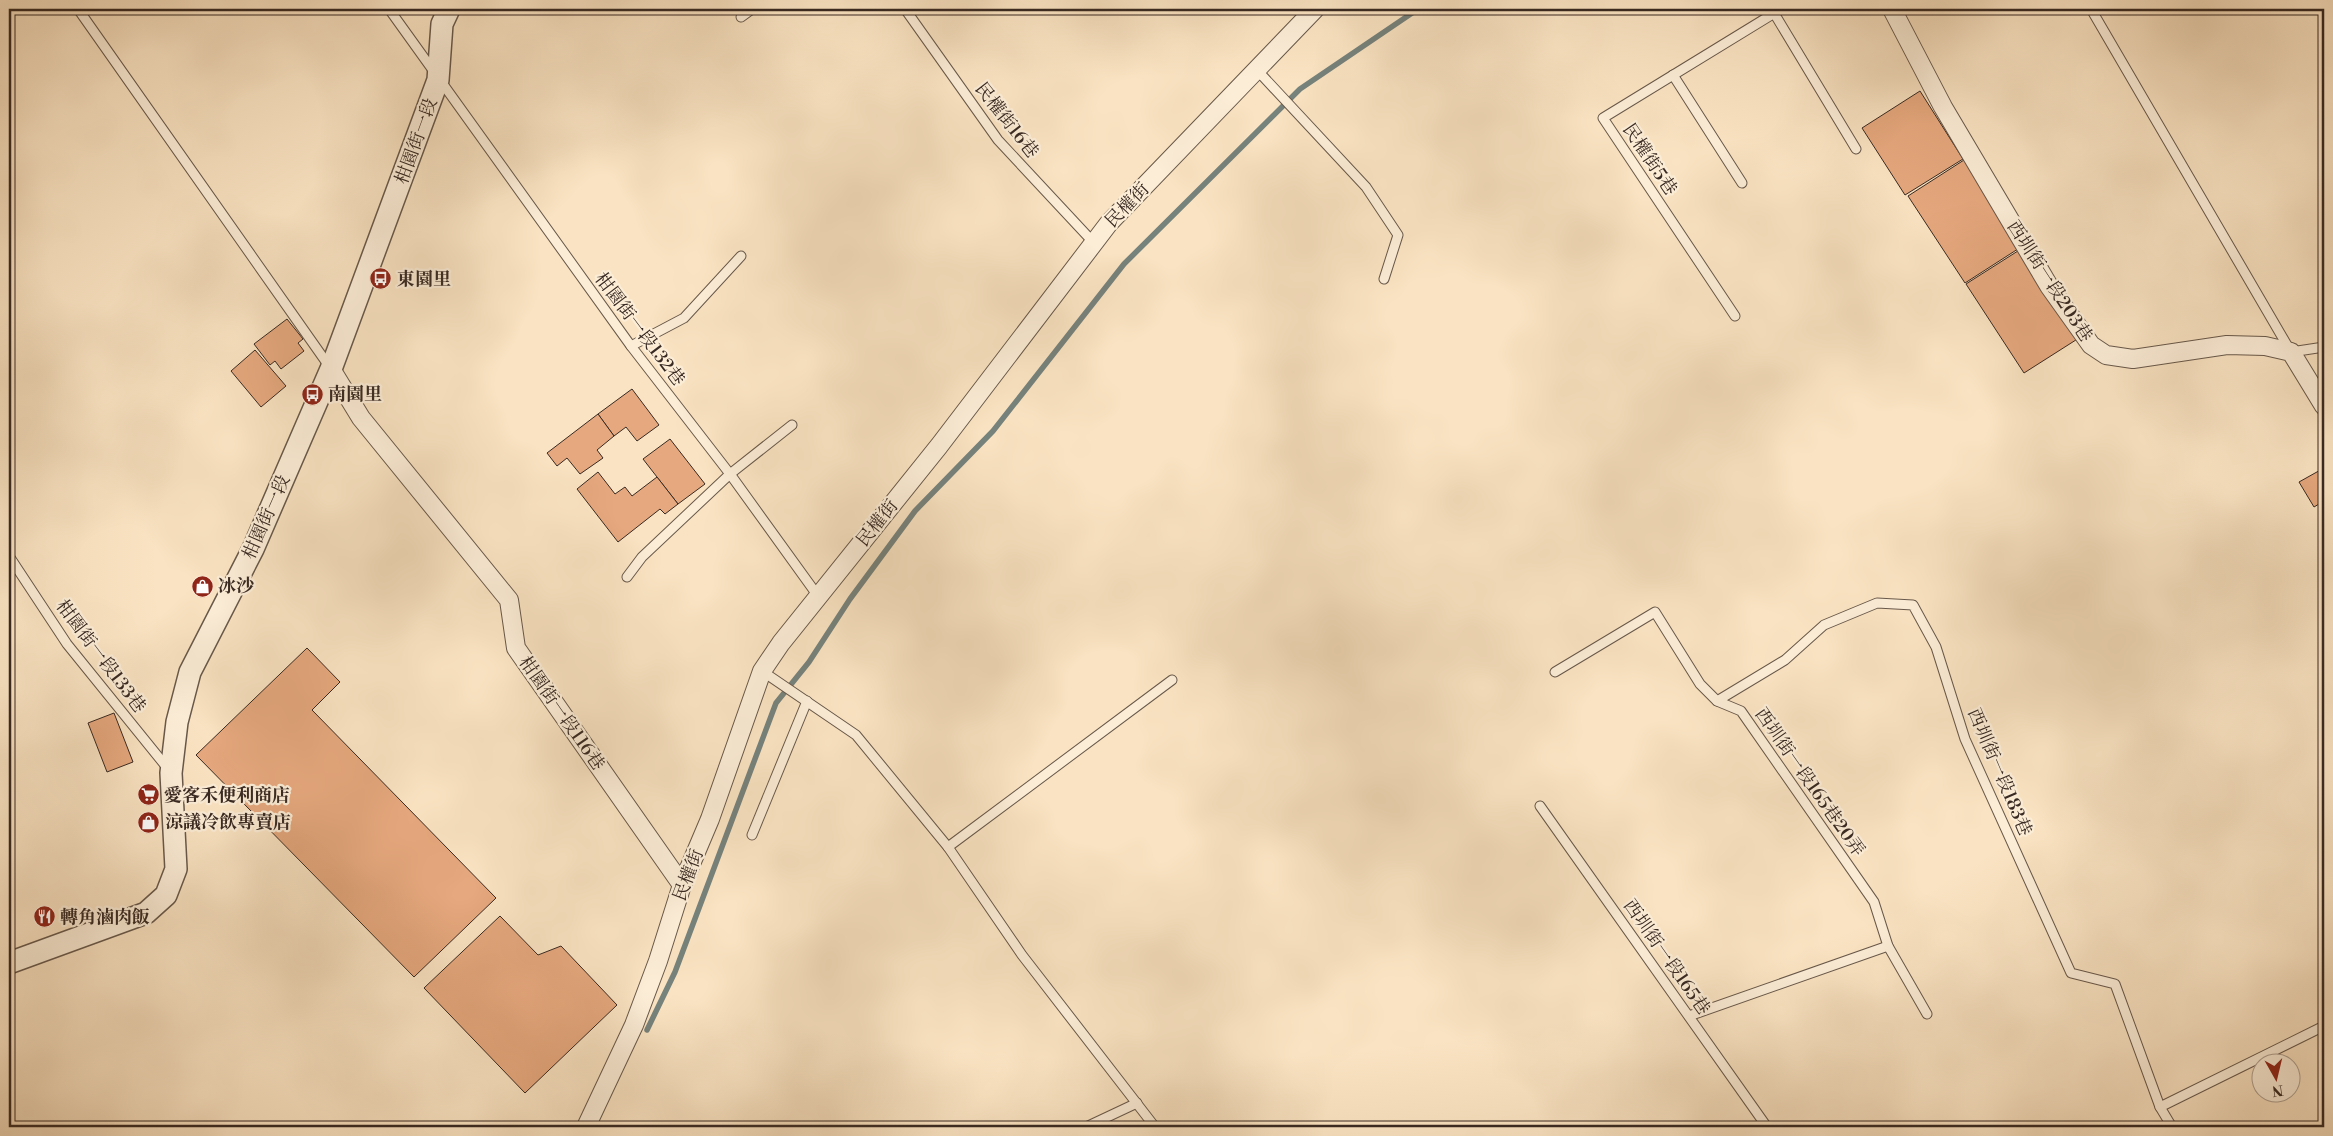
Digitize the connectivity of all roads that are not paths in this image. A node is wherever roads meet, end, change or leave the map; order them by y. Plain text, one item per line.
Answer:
1 (78, 9) edge
2 (389, 9) edge
3 (449, 9) edge
4 (752, 9) edge
5 (905, 9) edge
6 (1315, 9) edge
7 (1892, 9) edge
8 (2091, 9) edge
9 (1777, 11) edge
10 (742, 17) dead end
11 (1257, 70) junction
12 (1673, 75) junction
13 (438, 80) junction
14 (1856, 149) dead end
15 (1742, 183) dead end
16 (1094, 243) junction
17 (740, 256) dead end
18 (1384, 279) dead end
19 (1735, 316) dead end
20 (631, 346) junction
21 (2324, 347) edge
22 (2290, 352) junction
23 (331, 369) junction
24 (2324, 406) edge
25 (792, 425) dead end
26 (730, 474) junction
27 (9, 556) edge
28 (627, 577) dead end
29 (818, 596) junction
30 (762, 671) junction
31 (1555, 672) dead end
32 (1172, 680) dead end
33 (1718, 701) junction
34 (807, 702) junction
35 (171, 773) junction
36 (1540, 806) dead end
37 (752, 835) dead end
38 (948, 847) junction
39 (682, 885) junction
40 (1888, 946) junction
41 (9, 964) edge
42 (1927, 1014) dead end
43 (1689, 1016) junction
44 (2324, 1026) edge
45 (1137, 1103) junction
46 (2160, 1107) junction
47 (586, 1127) edge
48 (1086, 1127) edge
49 (1156, 1127) edge
50 (1767, 1127) edge
51 (2172, 1127) edge

1 - 23 lane
2 - 13 lane, 柑園街一段132巷
3 - 13 street, 柑園街一段
4 - 10 lane
5 - 16 lane, 民權街16巷
6 - 11 street, 民權街
7 - 22 street, 西圳街一段203巷
8 - 22 lane
9 - 12 lane, 民權街5巷
9 - 14 lane
11 - 16 street, 民權街
11 - 18 lane
12 - 15 lane
12 - 19 lane, 民權街5巷
13 - 20 lane, 柑園街一段132巷
13 - 23 street, 柑園街一段
16 - 29 street, 民權街
17 - 20 lane
20 - 26 lane, 柑園街一段132巷
21 - 22 lane
22 - 24 street
23 - 35 street, 柑園街一段
23 - 39 street, 柑園街一段116巷
25 - 26 lane
26 - 28 lane
26 - 29 lane, 柑園街一段132巷
27 - 35 lane, 柑園街一段133巷
29 - 30 street, 民權街
30 - 34 lane
30 - 39 street, 民權街
31 - 33 lane, 西圳街一段165巷20弄
32 - 38 lane
33 - 40 lane, 西圳街一段165巷20弄
33 - 46 lane, 西圳街一段183巷
34 - 37 lane
34 - 38 lane
35 - 41 street, 柑園街一段
36 - 43 lane, 西圳街一段165巷
38 - 45 lane
39 - 47 street, 民權街
40 - 42 lane, 西圳街一段165巷20弄
40 - 43 lane
43 - 50 lane, 西圳街一段165巷
44 - 46 lane
45 - 48 lane
45 - 49 lane
46 - 51 lane, 西圳街一段183巷

